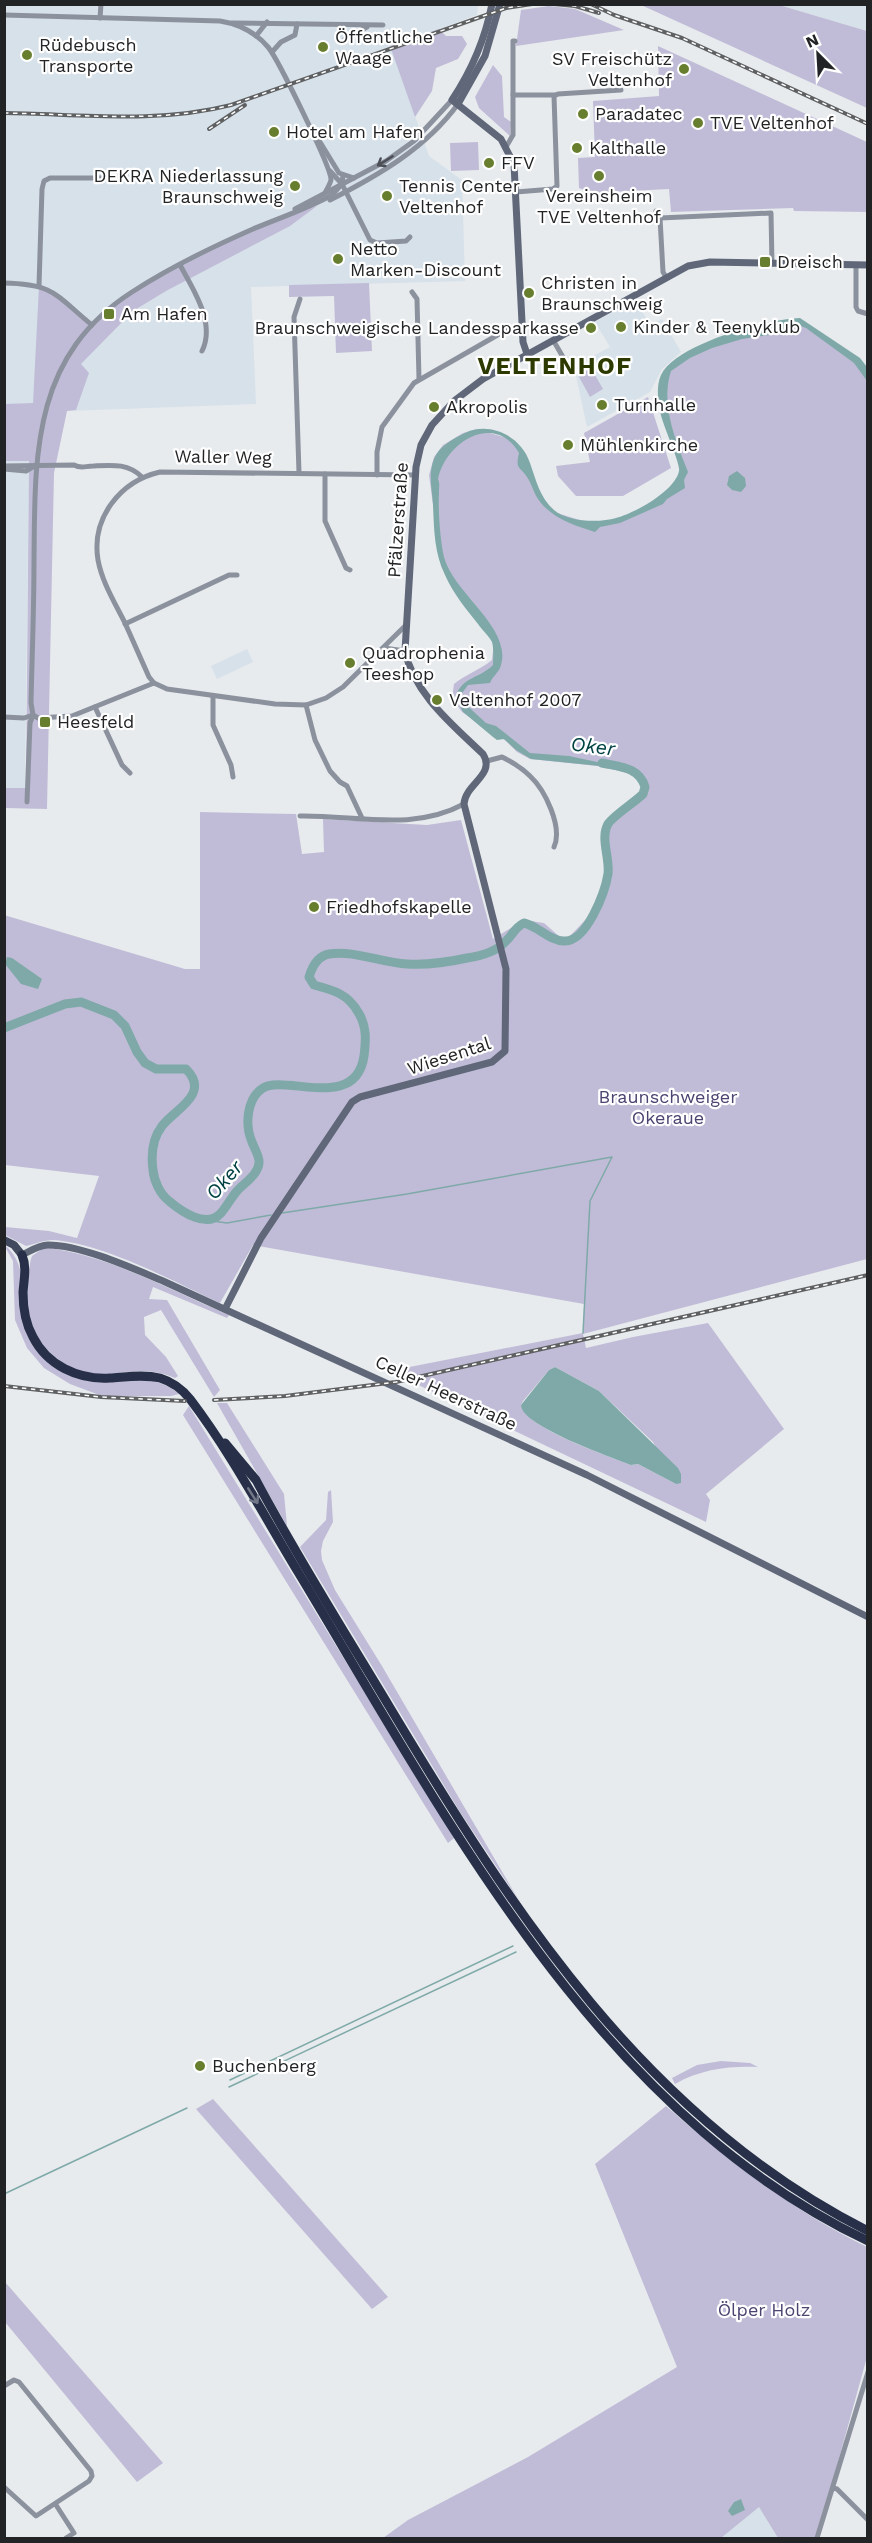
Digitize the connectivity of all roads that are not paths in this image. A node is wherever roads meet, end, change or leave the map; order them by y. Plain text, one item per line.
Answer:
1 (101, 4) edge
2 (492, 4) edge
3 (500, 4) edge
4 (4, 15) edge
5 (100, 18) junction
6 (267, 22) junction
7 (232, 23) junction
8 (297, 24) junction
9 (346, 25) junction
10 (370, 25) junction
11 (383, 25) dead end
12 (491, 27) junction
13 (256, 36) junction
14 (515, 41) dead end
15 (272, 52) junction
16 (621, 90) dead end
17 (513, 95) junction
18 (555, 95) junction
19 (455, 102) junction
20 (310, 126) junction
21 (506, 147) junction
22 (330, 171) junction
23 (343, 175) junction
24 (105, 178) dead end
25 (354, 178) junction
26 (342, 184) junction
27 (326, 192) junction
28 (345, 192) junction
29 (516, 192) junction
30 (656, 211) dead end
31 (290, 214) junction
32 (660, 218) junction
33 (410, 237) dead end
34 (772, 264) junction
35 (180, 265) junction
36 (856, 265) junction
37 (867, 265) edge
38 (666, 277) junction
39 (4, 283) edge
40 (39, 286) junction
41 (412, 292) dead end
42 (300, 299) dead end
43 (867, 314) edge
44 (92, 325) junction
45 (522, 326) junction
46 (553, 340) junction
47 (202, 351) dead end
48 (527, 354) junction
49 (570, 369) dead end
50 (420, 379) junction
51 (36, 465) junction
52 (4, 467) edge
53 (299, 473) junction
54 (326, 474) junction
55 (377, 475) junction
56 (416, 475) junction
57 (142, 477) junction
58 (350, 570) dead end
59 (237, 575) dead end
60 (125, 624) junction
61 (405, 626) junction
62 (384, 648) junction
63 (405, 651) junction
64 (153, 683) junction
65 (213, 696) junction
66 (306, 705) junction
67 (95, 706) junction
68 (33, 715) junction
69 (4, 717) edge
70 (487, 761) junction
71 (130, 773) dead end
72 (233, 777) dead end
73 (27, 802) dead end
74 (464, 804) junction
75 (300, 816) dead end
76 (362, 818) junction
77 (554, 847) dead end
78 (4, 1240) edge
79 (22, 1255) junction
80 (225, 1309) junction
81 (211, 1428) junction
82 (867, 1617) edge
83 (867, 2231) edge
84 (867, 2241) edge
85 (867, 2372) edge
86 (4, 2386) edge
87 (4, 2487) edge
88 (833, 2488) junction
89 (56, 2505) junction
90 (867, 2520) edge
91 (66, 2538) edge
92 (817, 2538) edge

1 - 5 street
2 - 12 street
3 - 12 street
4 - 5 street
5 - 7 street
6 - 7 street
6 - 8 street
6 - 13 street
7 - 13 street
8 - 9 street
8 - 15 street
9 - 10 street
9 - 10 street
10 - 11 street
12 - 19 street
13 - 15 street
14 - 17 street
15 - 20 street
16 - 18 street
17 - 18 street
17 - 21 street
18 - 29 street
19 - 21 street
19 -> 25 street
19 - 28 street
20 - 22 street
20 - 23 street
21 - 29 street
22 - 26 street
22 - 27 street
23 - 25 street
23 - 26 street
24 - 40 street
25 - 26 street
26 - 27 street
26 - 28 street
26 - 31 street
27 - 31 street
28 - 31 street
28 - 33 street
29 - 45 street
30 - 32 street
31 - 35 street
32 - 34 street
32 - 38 street
34 - 36 street, Pfälzerstraße
34 - 38 street, Pfälzerstraße
35 - 44 street
35 - 47 street
36 - 37 street, Pfälzerstraße
36 - 43 street
38 - 46 street, Pfälzerstraße
39 - 40 street
40 - 44 street
41 - 50 street
42 - 53 street
44 - 51 street
45 - 48 street
45 - 50 street
46 - 48 street, Pfälzerstraße
46 - 49 street
48 - 56 street, Pfälzerstraße
50 - 55 street
51 - 52 street
51 - 57 street
51 - 68 street
53 - 54 street, Waller Weg
53 - 57 street, Waller Weg
54 - 55 street, Waller Weg
54 - 58 street
55 - 56 street, Waller Weg
56 - 61 street, Pfälzerstraße
57 - 60 street
59 - 60 street
60 - 64 street
61 - 62 street
61 - 63 street, Pfälzerstraße
62 - 63 street
62 - 66 street
63 - 70 street, Pfälzerstraße
64 - 65 street
64 - 67 street
65 - 66 street
65 - 72 street
66 - 76 street
67 - 68 street
67 - 71 street
68 - 69 street
68 - 73 street
70 - 74 street
70 - 77 street
74 - 76 street
74 - 80 street, Wiesental
75 - 76 street
78 - 79 main road
79 - 80 street, Celler Heerstraße
79 - 81 highway
80 - 82 street, Celler Heerstraße
81 - 83 highway
81 -> 84 highway
85 - 88 street
86 - 89 street
87 - 89 street
88 - 90 street
88 - 92 street
89 - 91 street

